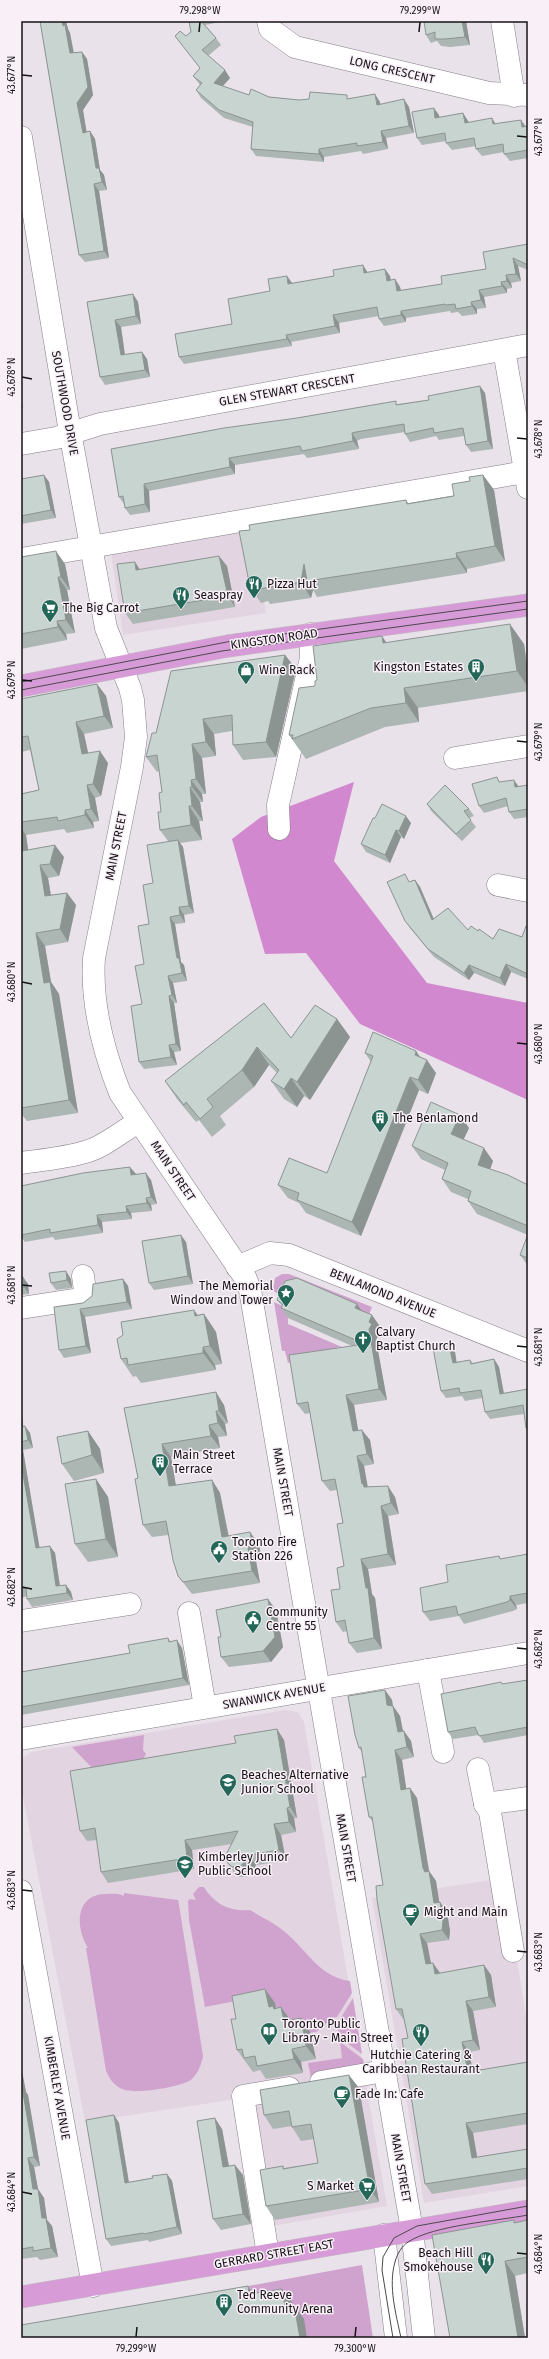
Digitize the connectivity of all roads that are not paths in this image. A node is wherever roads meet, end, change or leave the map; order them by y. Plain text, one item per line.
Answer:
1 (268, 21) edge
2 (502, 21) edge
3 (521, 95) edge
4 (21, 137) edge
5 (23, 164) edge
6 (528, 344) edge
7 (504, 350) junction
8 (70, 432) junction
9 (21, 444) edge
10 (526, 480) edge
11 (90, 546) junction
12 (21, 559) edge
13 (527, 609) edge
14 (311, 634) junction
15 (121, 666) junction
16 (21, 686) edge
17 (528, 746) edge
18 (454, 758) dead end
19 (279, 829) dead end
20 (498, 885) dead end
21 (528, 891) edge
22 (139, 1122) junction
23 (21, 1163) edge
24 (237, 1266) junction
25 (83, 1276) dead end
26 (21, 1308) edge
27 (528, 1351) edge
28 (130, 1604) dead end
29 (189, 1613) dead end
30 (21, 1621) edge
31 (528, 1653) edge
32 (428, 1670) junction
33 (319, 1688) junction
34 (205, 1707) junction
35 (21, 1739) edge
36 (443, 1752) dead end
37 (478, 1769) dead end
38 (528, 1798) edge
39 (485, 1804) junction
40 (21, 1891) edge
41 (513, 1950) dead end
42 (384, 2071) junction
43 (528, 2211) edge
44 (412, 2230) junction
45 (384, 2235) junction
46 (268, 2255) junction
47 (93, 2286) junction
48 (21, 2297) edge
49 (396, 2338) edge
50 (424, 2338) edge

1 - 3 street, LONG CRESCENT
2 - 3 street
4 - 5 street, SOUTHWOOD DRIVE
5 - 8 street, SOUTHWOOD DRIVE
6 - 7 street, GLEN STEWART CRESCENT
7 - 8 street, GLEN STEWART CRESCENT
7 - 10 street
8 - 9 street, GLEN STEWART CRESCENT
8 - 11 street, SOUTHWOOD DRIVE
10 - 11 street
11 - 12 street
11 - 15 street, SOUTHWOOD DRIVE
13 - 14 main road, KINGSTON ROAD
14 - 15 main road, KINGSTON ROAD
14 - 19 street
15 - 16 main road, KINGSTON ROAD
15 - 22 street, MAIN STREET
17 - 18 street
20 - 21 street
22 - 23 street
22 - 24 street, MAIN STREET
24 - 27 street, BENLAMOND AVENUE
24 - 33 street, MAIN STREET
25 - 26 street
28 - 30 street
29 - 34 street
31 - 32 street, SWANWICK AVENUE
32 - 33 street, SWANWICK AVENUE
32 - 36 street
33 - 34 street, SWANWICK AVENUE
33 - 42 street, MAIN STREET
34 - 35 street, SWANWICK AVENUE
37 - 39 street
38 - 39 street
39 - 41 street
40 - 47 street, KIMBERLEY AVENUE
42 - 44 street, MAIN STREET
42 - 46 street
43 - 44 main road, GERRARD STREET EAST
44 - 45 main road, GERRARD STREET EAST
44 - 50 street, MAIN STREET
45 - 46 main road, GERRARD STREET EAST
45 - 49 street
46 - 47 main road, GERRARD STREET EAST
47 - 48 main road, GERRARD STREET EAST

